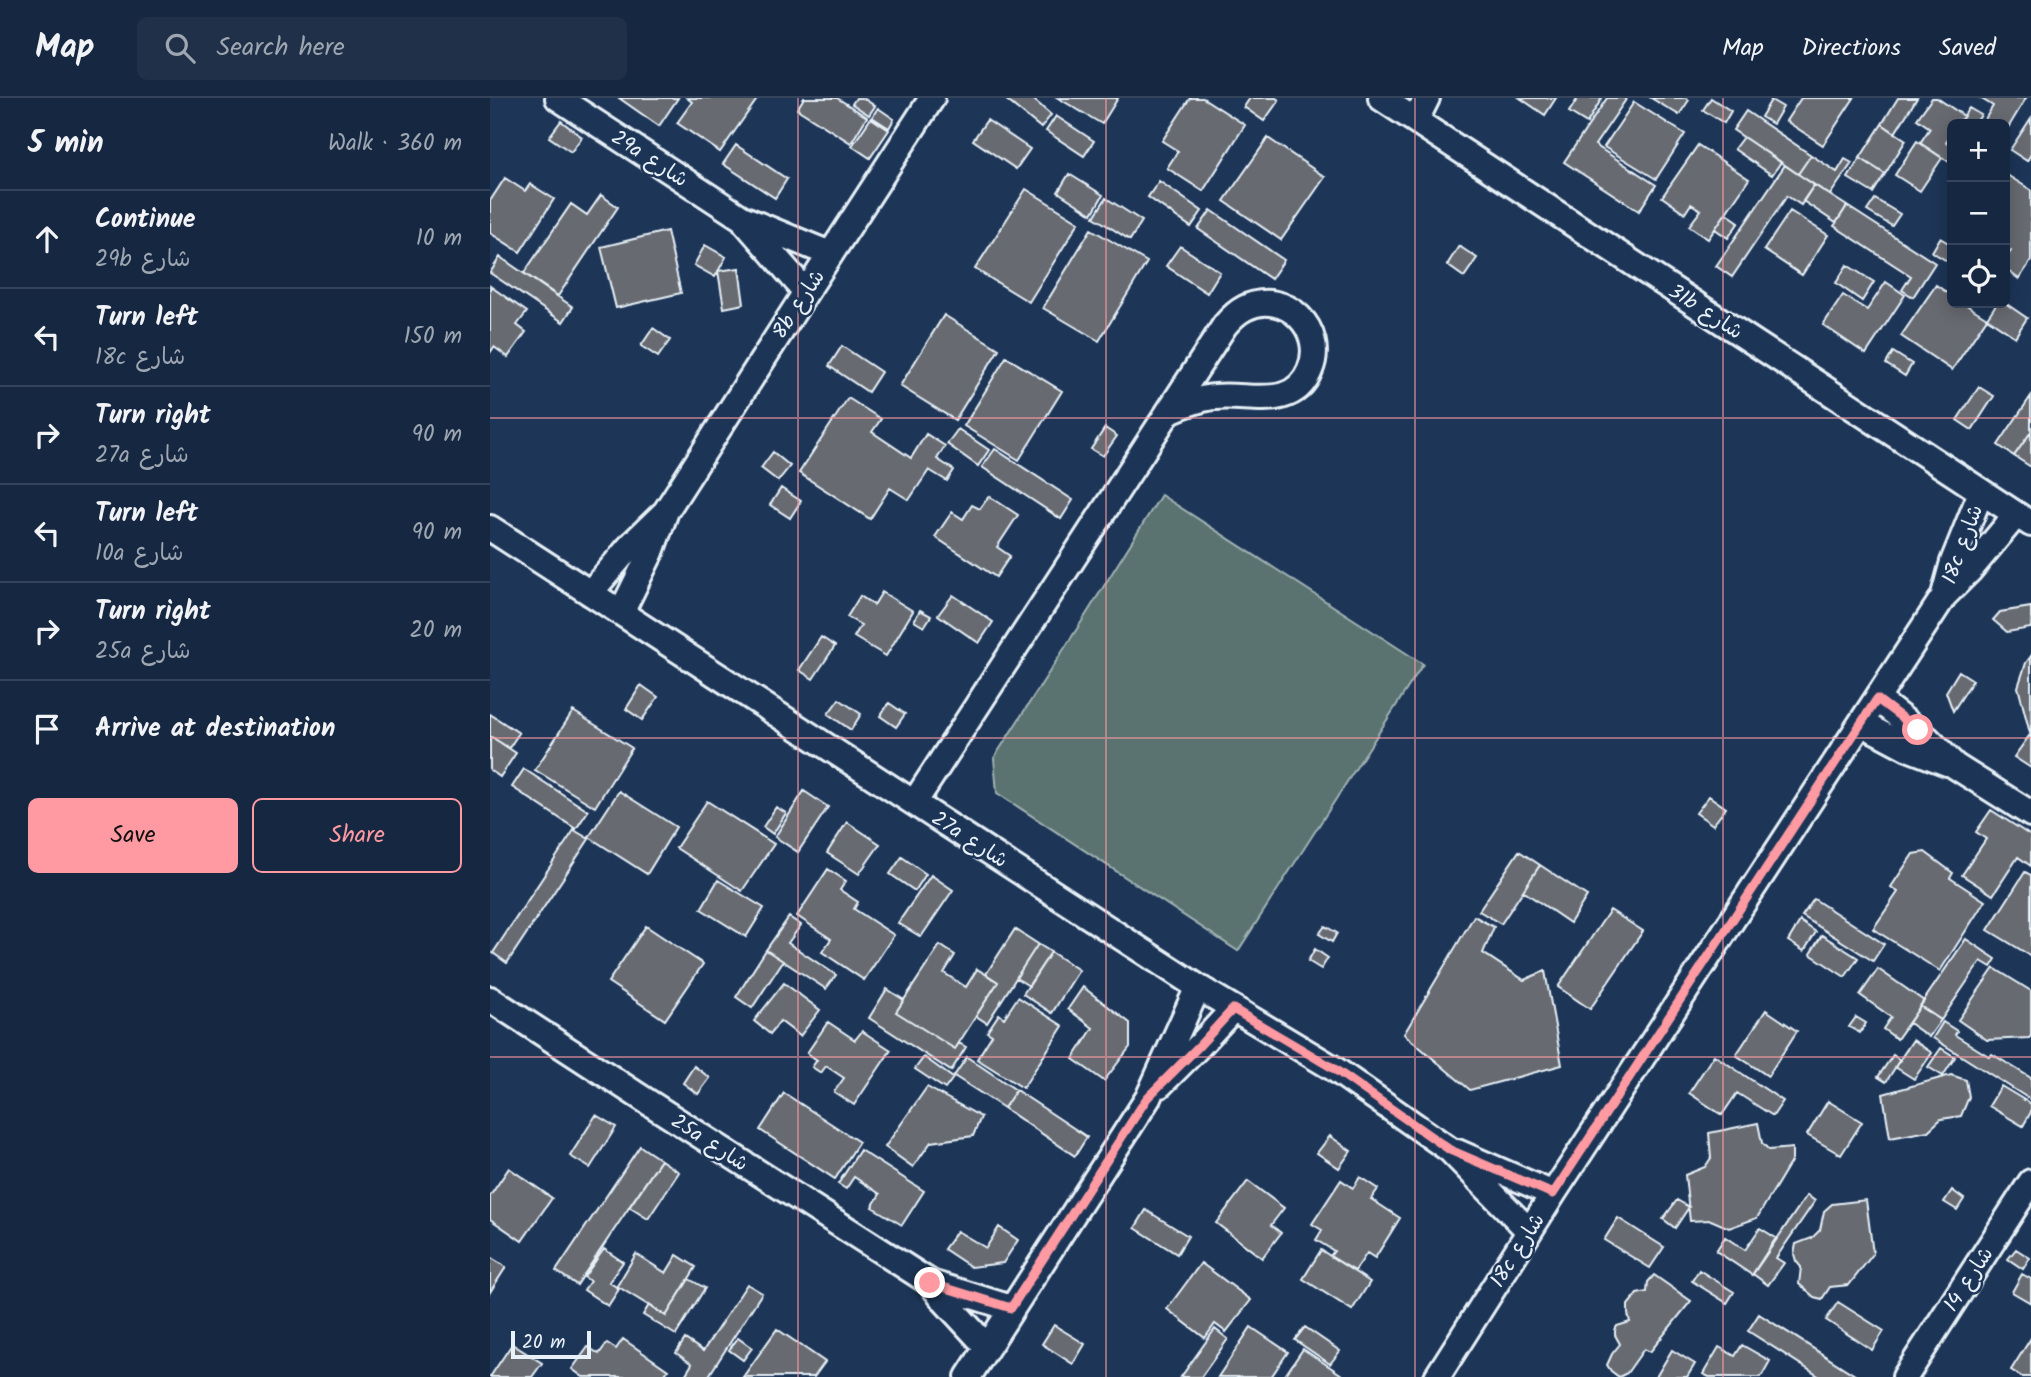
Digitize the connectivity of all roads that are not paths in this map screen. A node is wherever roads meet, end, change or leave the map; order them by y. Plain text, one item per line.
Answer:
1 (558, 98) edge
2 (932, 98) edge
3 (1427, 98) edge
4 (1386, 99) edge
5 (1416, 120) junction
6 (743, 218) junction
7 (830, 254) junction
8 (806, 292) junction
9 (1169, 411) junction
10 (1981, 492) junction
11 (666, 511) junction
12 (2024, 520) edge
13 (490, 528) edge
14 (590, 593) junction
15 (1944, 596) junction
16 (621, 613) junction
17 (1877, 699) junction
18 (1861, 723) junction
19 (1955, 765) junction
20 (914, 803) junction
21 (2031, 814) edge
22 (1198, 987) junction
23 (490, 999) edge
24 (1233, 1009) junction
25 (1147, 1098) junction
26 (1450, 1150) junction
27 (2031, 1182) edge
28 (1553, 1194) junction
29 (1530, 1231) junction
30 (930, 1283) junction
31 (1011, 1308) junction
32 (987, 1347) junction
33 (968, 1377) edge
34 (1437, 1377) edge
35 (1905, 1377) edge

1 - 6 street, 29a شارع
2 - 7 street, 8b شارع
3 - 5 street
4 - 5 street, 31b شارع
5 - 10 street, 31b شارع
6 - 7 street, 29a شارع
6 - 8 street, 29a شارع
7 - 8 street, 8b شارع
8 - 11 street, 8b شارع
9 - 9 street
9 - 20 street
10 - 12 street, 31b شارع
10 - 15 street, 18c شارع
11 - 14 street, 8b شارع
11 - 16 street, 8b شارع
12 - 15 street, 18c شارع
13 - 14 street, 27a شارع
14 - 16 street, 27a شارع
15 - 17 street, 18c شارع
16 - 20 street, 27a شارع
17 - 18 street, 18c شارع
17 - 19 street
18 - 19 street
18 - 28 street, 18c شارع
19 - 21 street
20 - 22 street, 27a شارع
22 - 24 street, 27a شارع
22 - 25 street
23 - 30 street, 25a شارع
24 - 25 street
24 - 26 street, 27a شارع
25 - 31 street
26 - 28 street, 27a شارع
26 - 29 street, 27a شارع
27 - 35 street, شارع 14
28 - 29 street, 18c شارع
29 - 34 street, 18c شارع
30 - 31 street, 25a شارع
30 - 32 street, 25a شارع
31 - 32 street
32 - 33 street

